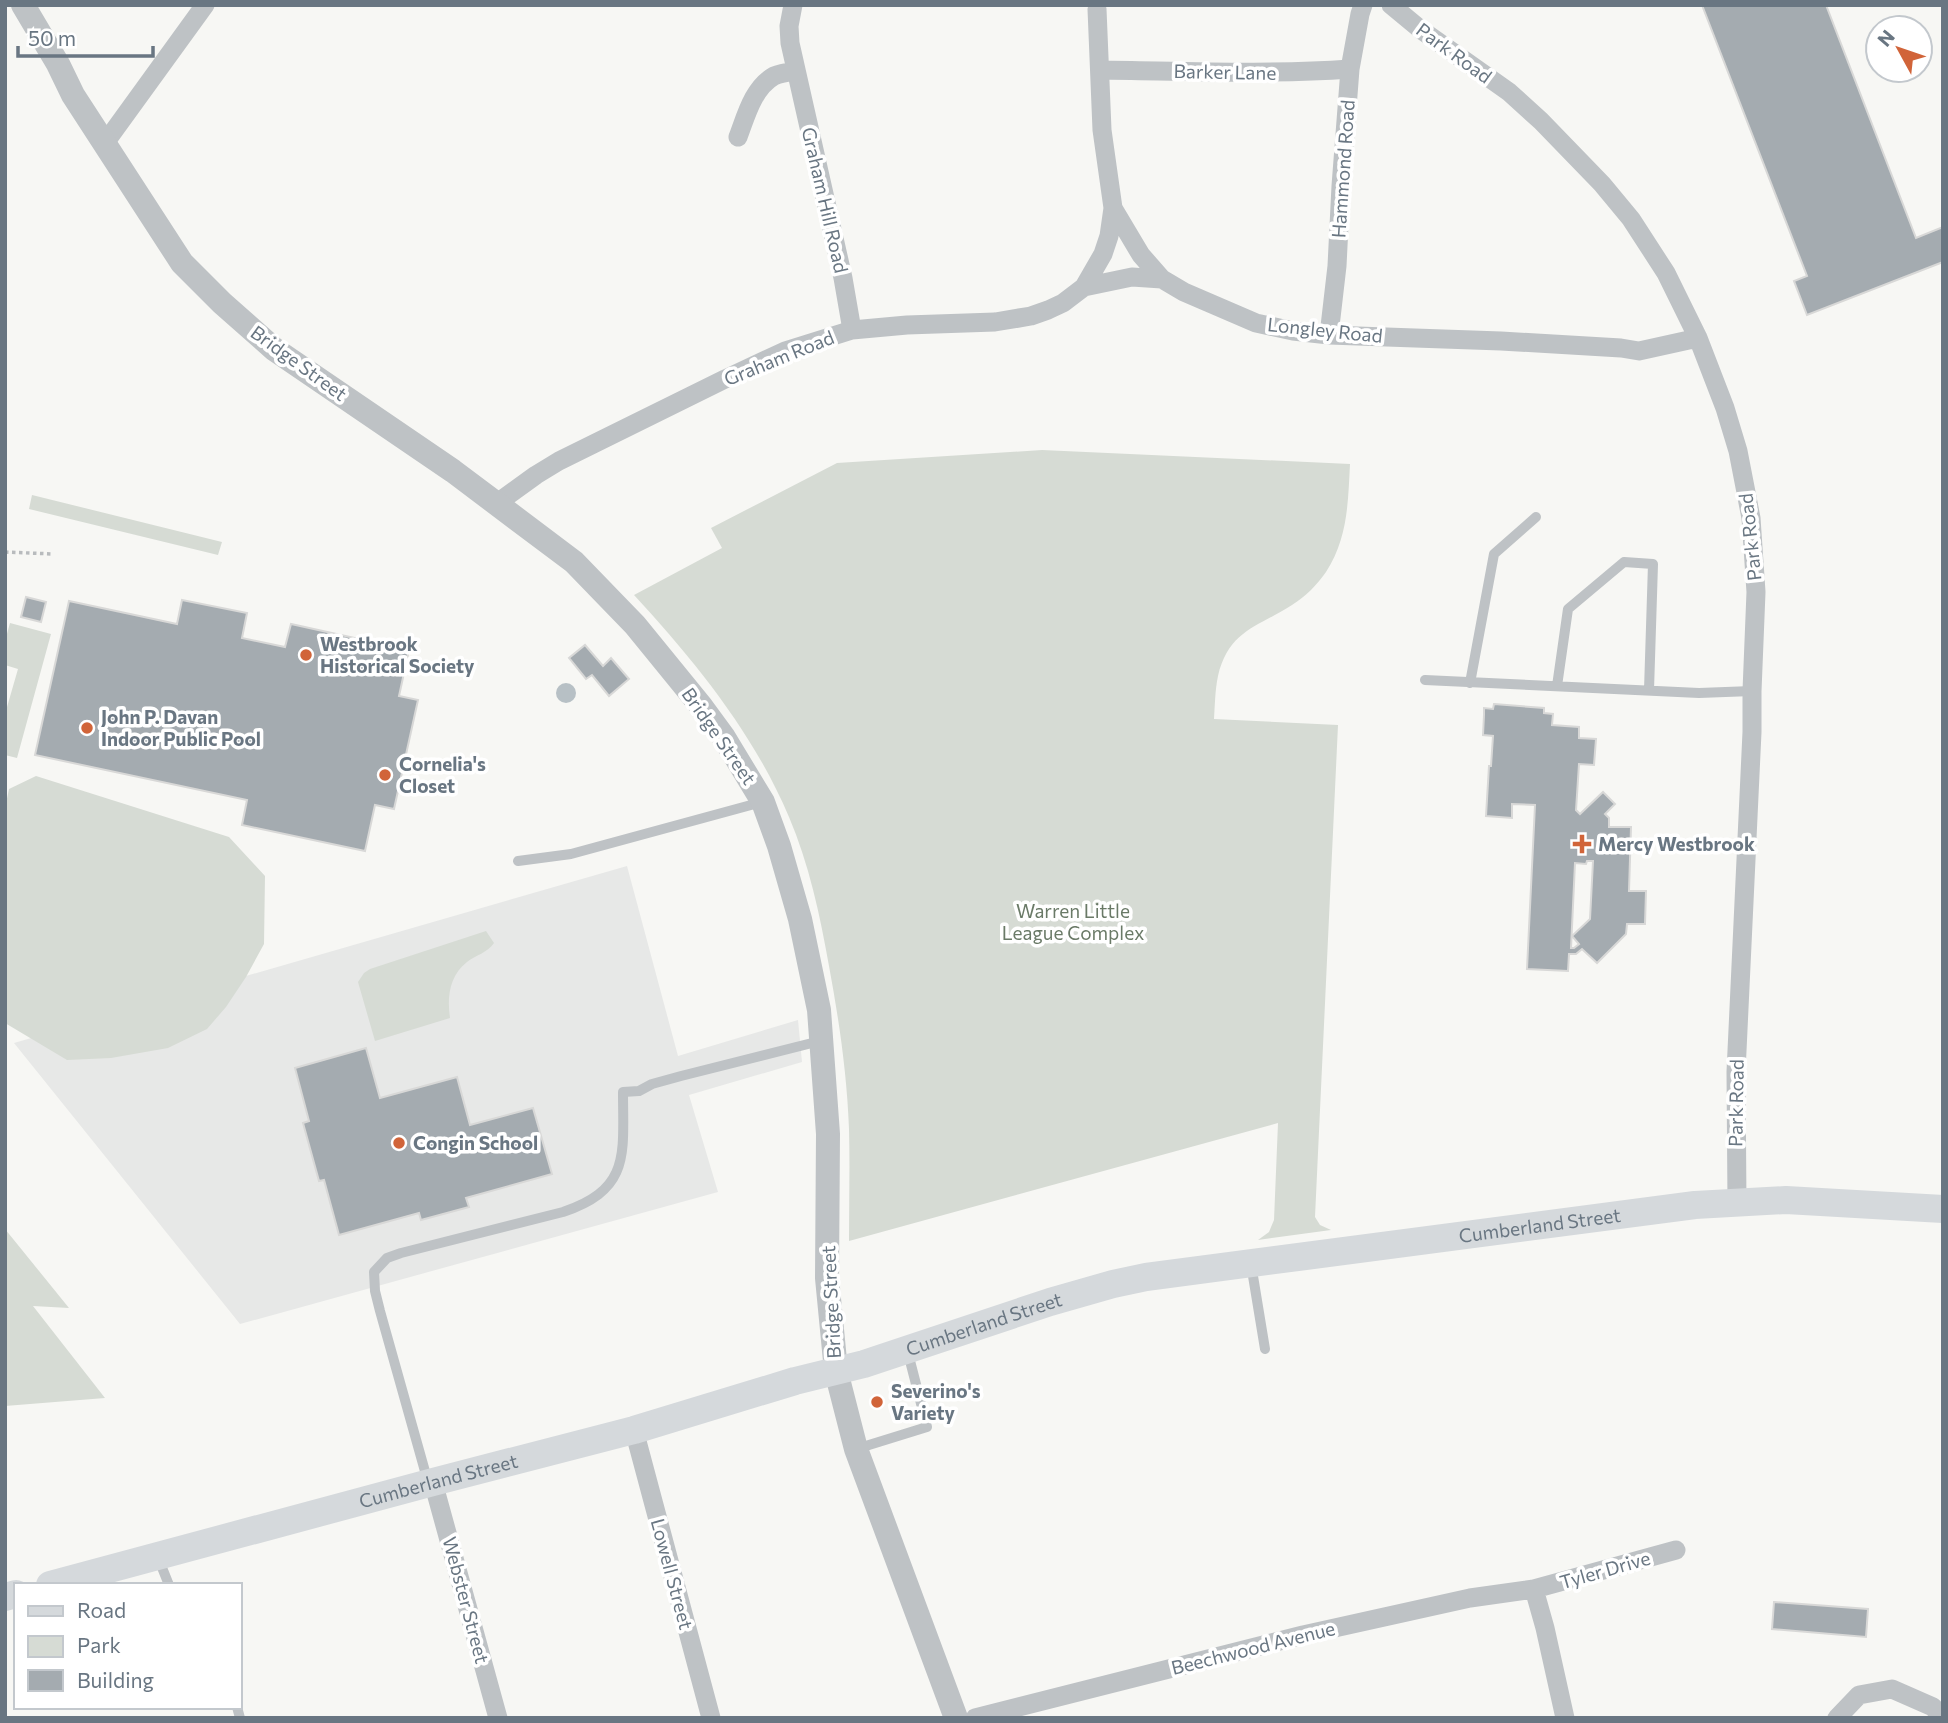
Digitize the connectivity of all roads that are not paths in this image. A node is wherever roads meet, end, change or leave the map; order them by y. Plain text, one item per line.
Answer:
1 (23, 5) edge
2 (205, 5) edge
3 (793, 5) edge
4 (1363, 5) edge
5 (1391, 5) edge
6 (1097, 9) dead end
7 (1350, 69) junction
8 (1100, 70) junction
9 (796, 71) junction
10 (738, 137) dead end
11 (105, 143) junction
12 (1113, 208) junction
13 (1162, 279) junction
14 (1084, 287) junction
15 (852, 330) junction
16 (1329, 335) junction
17 (1698, 338) junction
18 (496, 504) junction
19 (1536, 517) dead end
20 (1425, 680) dead end
21 (1470, 683) junction
22 (1557, 686) junction
23 (1649, 690) junction
24 (1752, 691) junction
25 (763, 802) junction
26 (518, 861) dead end
27 (821, 1041) junction
28 (1737, 1203) junction
29 (1943, 1209) edge
30 (1251, 1264) junction
31 (907, 1349) junction
32 (1265, 1349) dead end
33 (836, 1371) junction
34 (634, 1430) junction
35 (856, 1449) junction
36 (431, 1483) junction
37 (1676, 1550) dead end
38 (158, 1556) junction
39 (57, 1583) edge
40 (168, 1583) edge
41 (1534, 1590) junction
42 (498, 1718) edge
43 (711, 1718) edge
44 (956, 1718) edge
45 (975, 1718) edge
46 (1565, 1718) edge
47 (1837, 1718) edge
48 (1942, 1718) edge

1 - 11 street, Bridge Street
2 - 11 street
3 - 9 street, Graham Hill Road
4 - 7 street, Hammond Road
5 - 17 street, Park Road
6 - 8 street, Longley Road
7 - 8 street, Barker Lane
7 - 16 street, Hammond Road
8 - 12 street, Longley Road
9 - 10 street
9 - 15 street, Graham Hill Road
11 - 18 street, Bridge Street
12 - 13 street, Longley Road
12 - 14 street, Graham Road
13 - 14 street, Graham Road
13 - 16 street, Longley Road
14 - 15 street, Graham Road
15 - 18 street, Graham Road
16 - 17 street, Longley Road
17 - 24 street, Park Road
18 - 25 street, Bridge Street
19 - 21 lane
20 - 21 lane
21 - 22 lane
22 - 23 lane
22 - 23 lane
23 - 24 lane
24 - 28 street, Park Road
25 - 26 lane
25 - 27 street, Bridge Street
27 - 33 street, Bridge Street
27 - 36 lane
28 - 29 main road, Cumberland Street
28 - 30 main road, Cumberland Street
30 - 31 main road, Cumberland Street
30 - 32 lane
31 - 33 main road, Cumberland Street
31 - 35 lane
33 - 34 main road, Cumberland Street
33 - 35 street, Bridge Street
34 - 36 main road, Cumberland Street
34 - 43 street, Lowell Street
35 - 44 street, Bridge Street
36 - 38 main road, Cumberland Street
36 - 42 street, Webster Street
37 - 41 street, Tyler Drive
38 - 39 main road, Cumberland Street
38 - 40 lane
41 - 45 street, Beechwood Avenue
41 - 46 street
47 - 48 street

